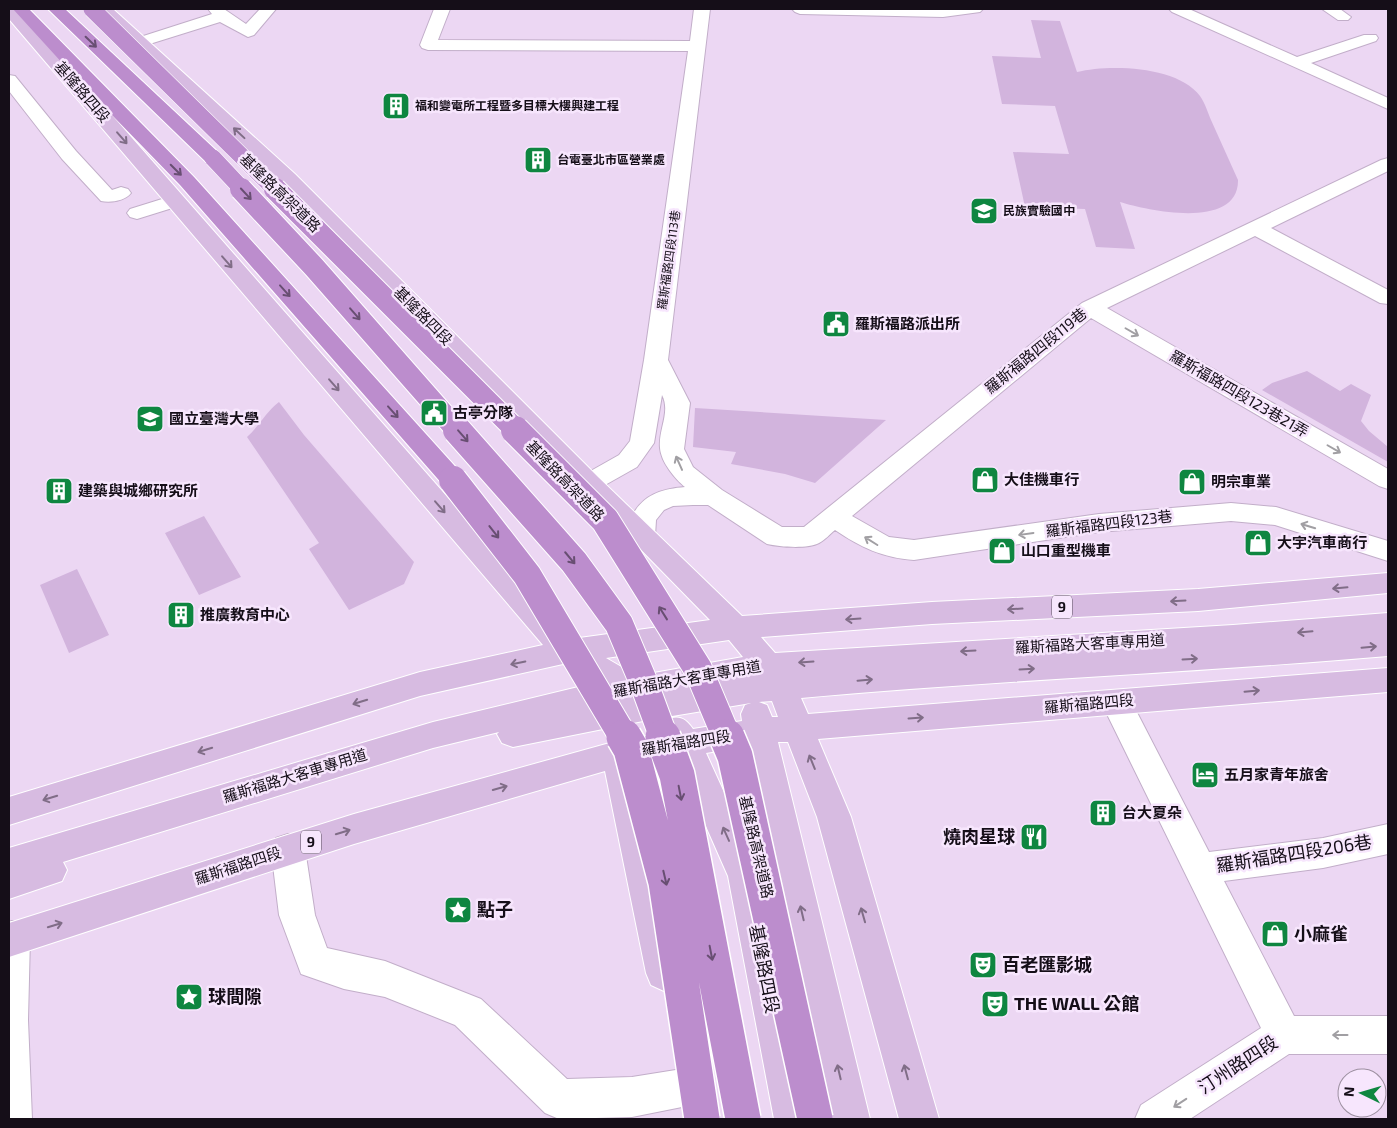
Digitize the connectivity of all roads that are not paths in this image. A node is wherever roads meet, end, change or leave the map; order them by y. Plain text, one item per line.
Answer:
1 (21, 9) edge
2 (56, 9) edge
3 (92, 9) edge
4 (104, 9) edge
5 (268, 9) edge
6 (442, 9) edge
7 (702, 9) edge
8 (800, 9) edge
9 (975, 9) edge
10 (1177, 9) edge
11 (1330, 9) edge
12 (9, 10) edge
13 (219, 13) edge
14 (1343, 17) dead end
15 (1370, 38) dead end
16 (140, 42) junction
17 (697, 46) junction
18 (1297, 62) junction
19 (9, 80) edge
20 (1386, 101) edge
21 (1388, 164) edge
22 (121, 193) dead end
23 (175, 201) junction
24 (137, 213) dead end
25 (1256, 228) junction
26 (1388, 298) edge
27 (1090, 308) junction
28 (656, 360) junction
29 (453, 480) junction
30 (1388, 480) edge
31 (589, 483) junction
32 (713, 496) junction
33 (834, 516) junction
34 (642, 536) junction
35 (1388, 551) edge
36 (1388, 584) edge
37 (1388, 624) edge
38 (736, 628) junction
39 (1388, 645) edge
40 (565, 652) junction
41 (761, 678) junction
42 (1388, 680) edge
43 (644, 691) junction
44 (1116, 702) junction
45 (597, 706) junction
46 (798, 727) junction
47 (760, 731) junction
48 (685, 742) junction
49 (617, 754) junction
50 (9, 811) edge
51 (1388, 839) edge
52 (288, 849) junction
53 (9, 863) edge
54 (1200, 869) junction
55 (9, 883) edge
56 (10, 939) edge
57 (1284, 1034) junction
58 (1388, 1035) edge
59 (685, 1104) edge
60 (12, 1119) edge
61 (702, 1119) edge
62 (743, 1119) edge
63 (794, 1119) edge
64 (815, 1119) edge
65 (850, 1119) edge
66 (918, 1119) edge
67 (1155, 1119) edge

1 -> 29 highway
2 -> 43 highway, bridge
64 -> 3 highway, 基隆路高架道路, bridge
4 - 16 main road, 基隆路四段
5 - 13 street
6 - 17 street
7 - 17 street, 羅斯福路四段113巷
8 - 9 street
10 - 18 street
11 - 14 street
12 -> 23 main road, 基隆路四段
13 - 16 street
15 - 18 street
31 -> 16 main road, 基隆路四段
17 - 28 street, 羅斯福路四段113巷
18 - 20 street
19 - 22 street
21 - 25 street, 羅斯福路四段119巷
23 - 24 street
23 -> 40 main road, 基隆路四段
25 - 26 street
25 - 27 street, 羅斯福路四段119巷
27 -> 30 street, 羅斯福路四段123巷21弄
27 - 33 street, 羅斯福路四段119巷
28 - 31 street, 羅斯福路四段113巷
32 -> 28 street, 羅斯福路四段119巷
29 - 43 highway, bridge
29 -> 61 highway, bridge
31 - 34 main road, 基隆路四段
32 - 33 street, 羅斯福路四段119巷
32 - 34 street
35 -> 33 street, 羅斯福路四段123巷
34 - 38 main road, 基隆路四段
36 -> 38 main road, 9
37 -> 41 main road, 羅斯福路大客車專用道
38 - 40 main road, 9
38 - 41 main road
41 -> 39 main road, 羅斯福路大客車專用道
40 - 43 main road, 基隆路四段
40 - 45 main road, 基隆路四段
40 -> 50 main road, 9
41 - 43 main road, 羅斯福路大客車專用道
41 - 46 main road
41 - 47 main road
44 -> 42 main road, 羅斯福路四段 / 9
43 - 45 main road, 羅斯福路大客車專用道
43 - 48 main road, 基隆路四段
43 -> 62 highway, bridge
46 -> 44 main road, 羅斯福路四段 / 9
44 - 54 street, 羅斯福路四段206巷
45 - 49 main road, 基隆路四段
45 - 53 main road, 羅斯福路大客車專用道
45 - 55 main road, 羅斯福路大客車專用道
46 - 47 main road, 羅斯福路四段 / 9
66 -> 46 main road
47 - 48 main road, 羅斯福路四段 / 9
65 -> 47 main road
48 - 49 main road, 羅斯福路四段 / 9
63 -> 48 main road, 基隆路四段
52 -> 49 main road, 羅斯福路四段 / 9
49 - 59 main road, 基隆路四段
51 - 54 street, 羅斯福路四段206巷
56 -> 52 main road, 羅斯福路四段 / 9
52 - 59 street
54 - 57 street, 羅斯福路四段206巷
56 - 60 street
58 -> 57 street, 汀州路四段
57 -> 67 street, 汀州路四段

